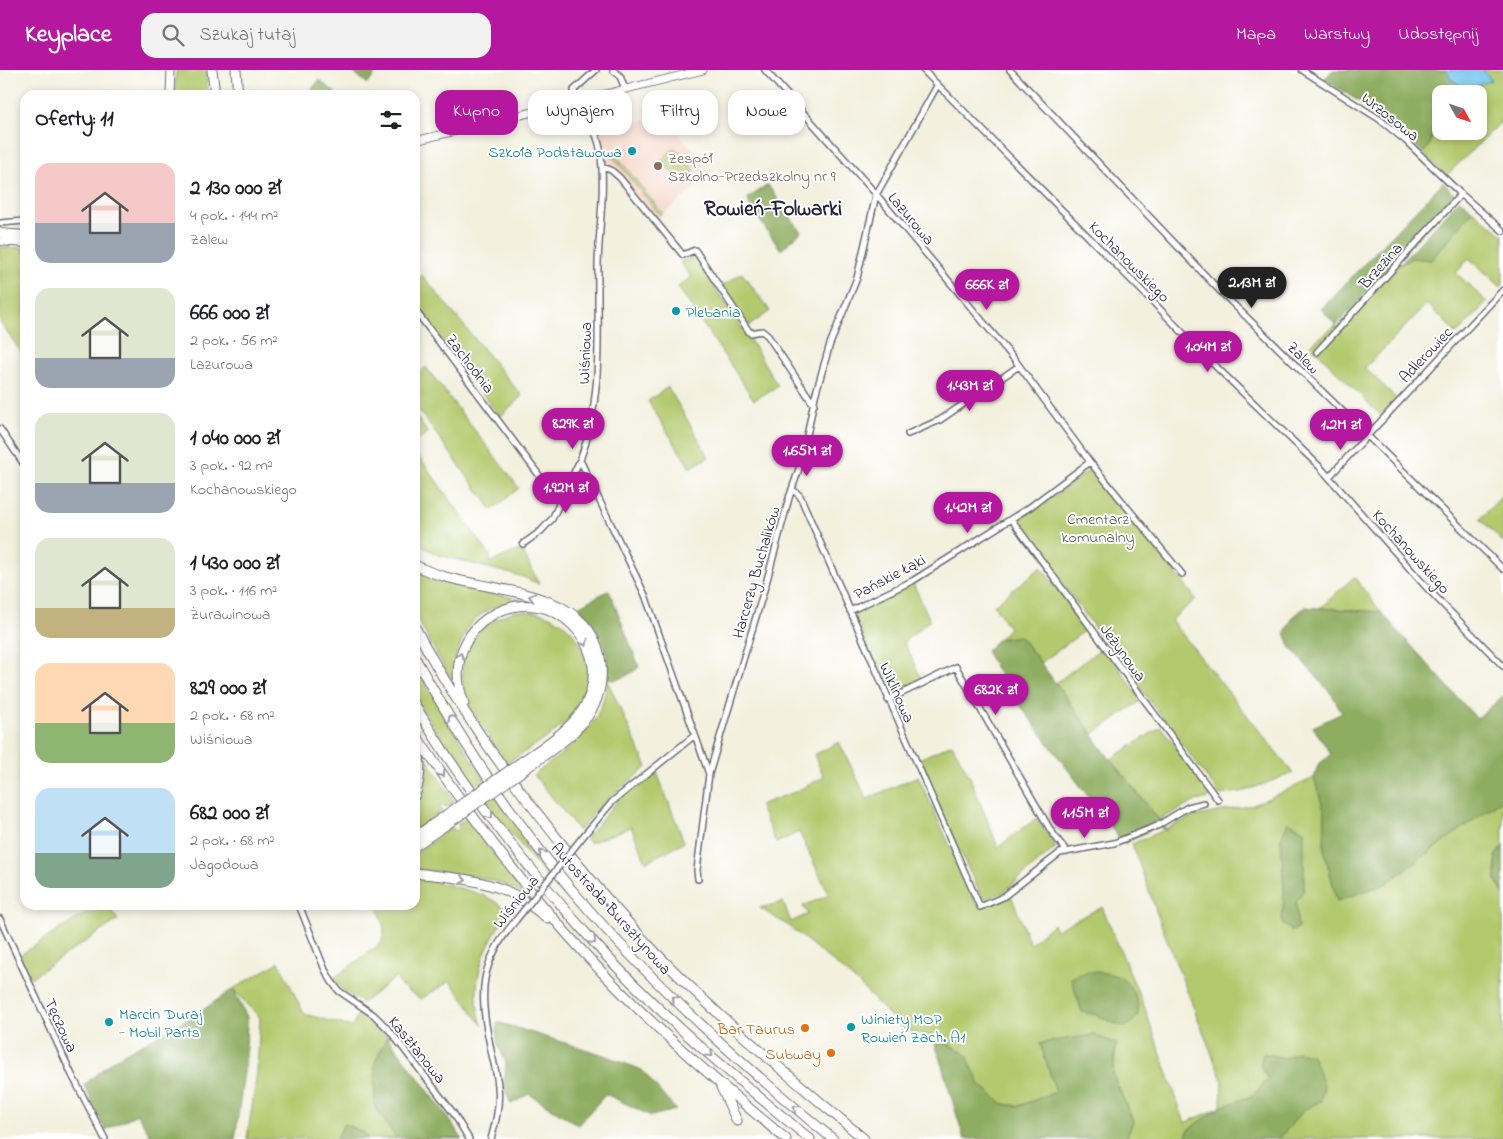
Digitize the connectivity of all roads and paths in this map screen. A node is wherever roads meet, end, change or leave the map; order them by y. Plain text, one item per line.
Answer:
1 (172, 70) edge
2 (212, 70) edge
3 (236, 70) edge
4 (596, 70) edge
5 (703, 70) edge
6 (765, 70) edge
7 (923, 70) edge
8 (1010, 70) edge
9 (1302, 70) edge
10 (617, 71) edge
11 (937, 86) junction
12 (625, 89) junction
13 (170, 90) edge
14 (214, 90) edge
15 (238, 90) edge
16 (574, 90) edge
17 (621, 90) edge
18 (528, 113) edge
19 (595, 135) edge
20 (420, 140) edge
21 (602, 168) junction
22 (1460, 194) junction
23 (876, 195) junction
24 (20, 222) edge
25 (0, 223) edge
26 (1503, 231) edge
27 (0, 233) edge
28 (20, 235) edge
29 (0, 241) edge
30 (20, 243) edge
31 (1503, 290) edge
32 (420, 317) edge
33 (1317, 352) dead end
34 (1019, 366) junction
35 (814, 405) junction
36 (0, 428) edge
37 (908, 434) dead end
38 (1367, 437) junction
39 (20, 458) edge
40 (580, 460) junction
41 (1090, 462) junction
42 (1329, 477) junction
43 (792, 489) junction
44 (560, 503) junction
45 (1011, 519) junction
46 (523, 544) dead end
47 (420, 567) edge
48 (1503, 569) edge
49 (1182, 574) dead end
50 (850, 612) junction
51 (420, 635) edge
52 (420, 666) edge
53 (1503, 666) edge
54 (888, 700) junction
55 (420, 713) edge
56 (471, 720) junction
57 (694, 735) junction
58 (420, 741) edge
59 (420, 763) edge
60 (522, 766) junction
61 (709, 774) junction
62 (420, 782) edge
63 (1218, 800) dead end
64 (1204, 803) dead end
65 (451, 816) junction
66 (420, 833) edge
67 (420, 842) edge
68 (1067, 852) junction
69 (420, 874) edge
70 (698, 879) dead end
71 (301, 910) edge
72 (0, 920) edge
73 (560, 927) junction
74 (718, 1082) junction
75 (738, 1121) dead end
76 (105, 1139) edge
77 (469, 1139) edge
78 (491, 1139) edge
79 (786, 1139) edge
80 (810, 1139) edge
81 (833, 1139) edge
82 (864, 1139) edge

1 - 13 street
2 - 14 highway
3 - 15 highway
4 - 16 street
5 - 12 street
6 - 23 street, Lazurowa
7 - 11 street, Kochanowskiego
8 - 38 street, Zalew
9 - 22 street, Wrzosowa
10 - 12 street
11 - 23 street, Harcerzy Buchalików
11 - 42 street, Kochanowskiego
12 - 17 street
18 - 20 street
19 - 21 street, Wiśniowa
21 - 35 street
21 - 40 street, Wiśniowa
22 - 26 street, Wrzosowa
22 - 33 street, Brzezina
23 - 34 street, Lazurowa
23 - 35 street, Harcerzy Buchalików
24 - 25 street
27 - 28 main road
29 - 30 main road
31 - 38 street, Adlerowiec
32 - 44 street, Zachodnia
34 - 37 street
34 - 41 street, Lazurowa
35 - 43 street, Harcerzy Buchalików
36 - 39 street
38 - 42 street, Adlerowiec
38 - 48 street, Zalew
40 - 44 street, Wiśniowa
40 - 57 street
41 - 45 street, Pańskie Łąki
41 - 49 street, Lazurowa
42 - 53 street, Kochanowskiego
43 - 50 street, Wiklinowa
43 - 61 street, Harcerzy Buchalików
44 - 46 street, Wiśniowa
45 - 50 street, Pańskie Łąki
45 - 63 street, Jeżynowa
60 -> 47 highway
50 - 54 street, Wiklinowa
51 - 56 highway
81 -> 52 highway, Autostrada Bursztynowa
54 - 68 street
54 - 68 street, Wiklinowa
55 -> 80 highway, Autostrada Bursztynowa
56 -> 60 highway
56 - 82 highway
57 - 61 street
57 - 78 street, Wiśniowa, bridge
58 -> 73 highway
59 - 62 highway
60 - 65 highway, bridge
61 - 70 street, Harcerzy Buchalików
64 - 68 street
65 - 66 highway
65 - 67 highway
69 -> 73 highway
71 - 77 street, Kasztanowa
72 - 76 street, Tęczowa
73 - 74 highway
74 - 75 highway
74 - 79 highway

